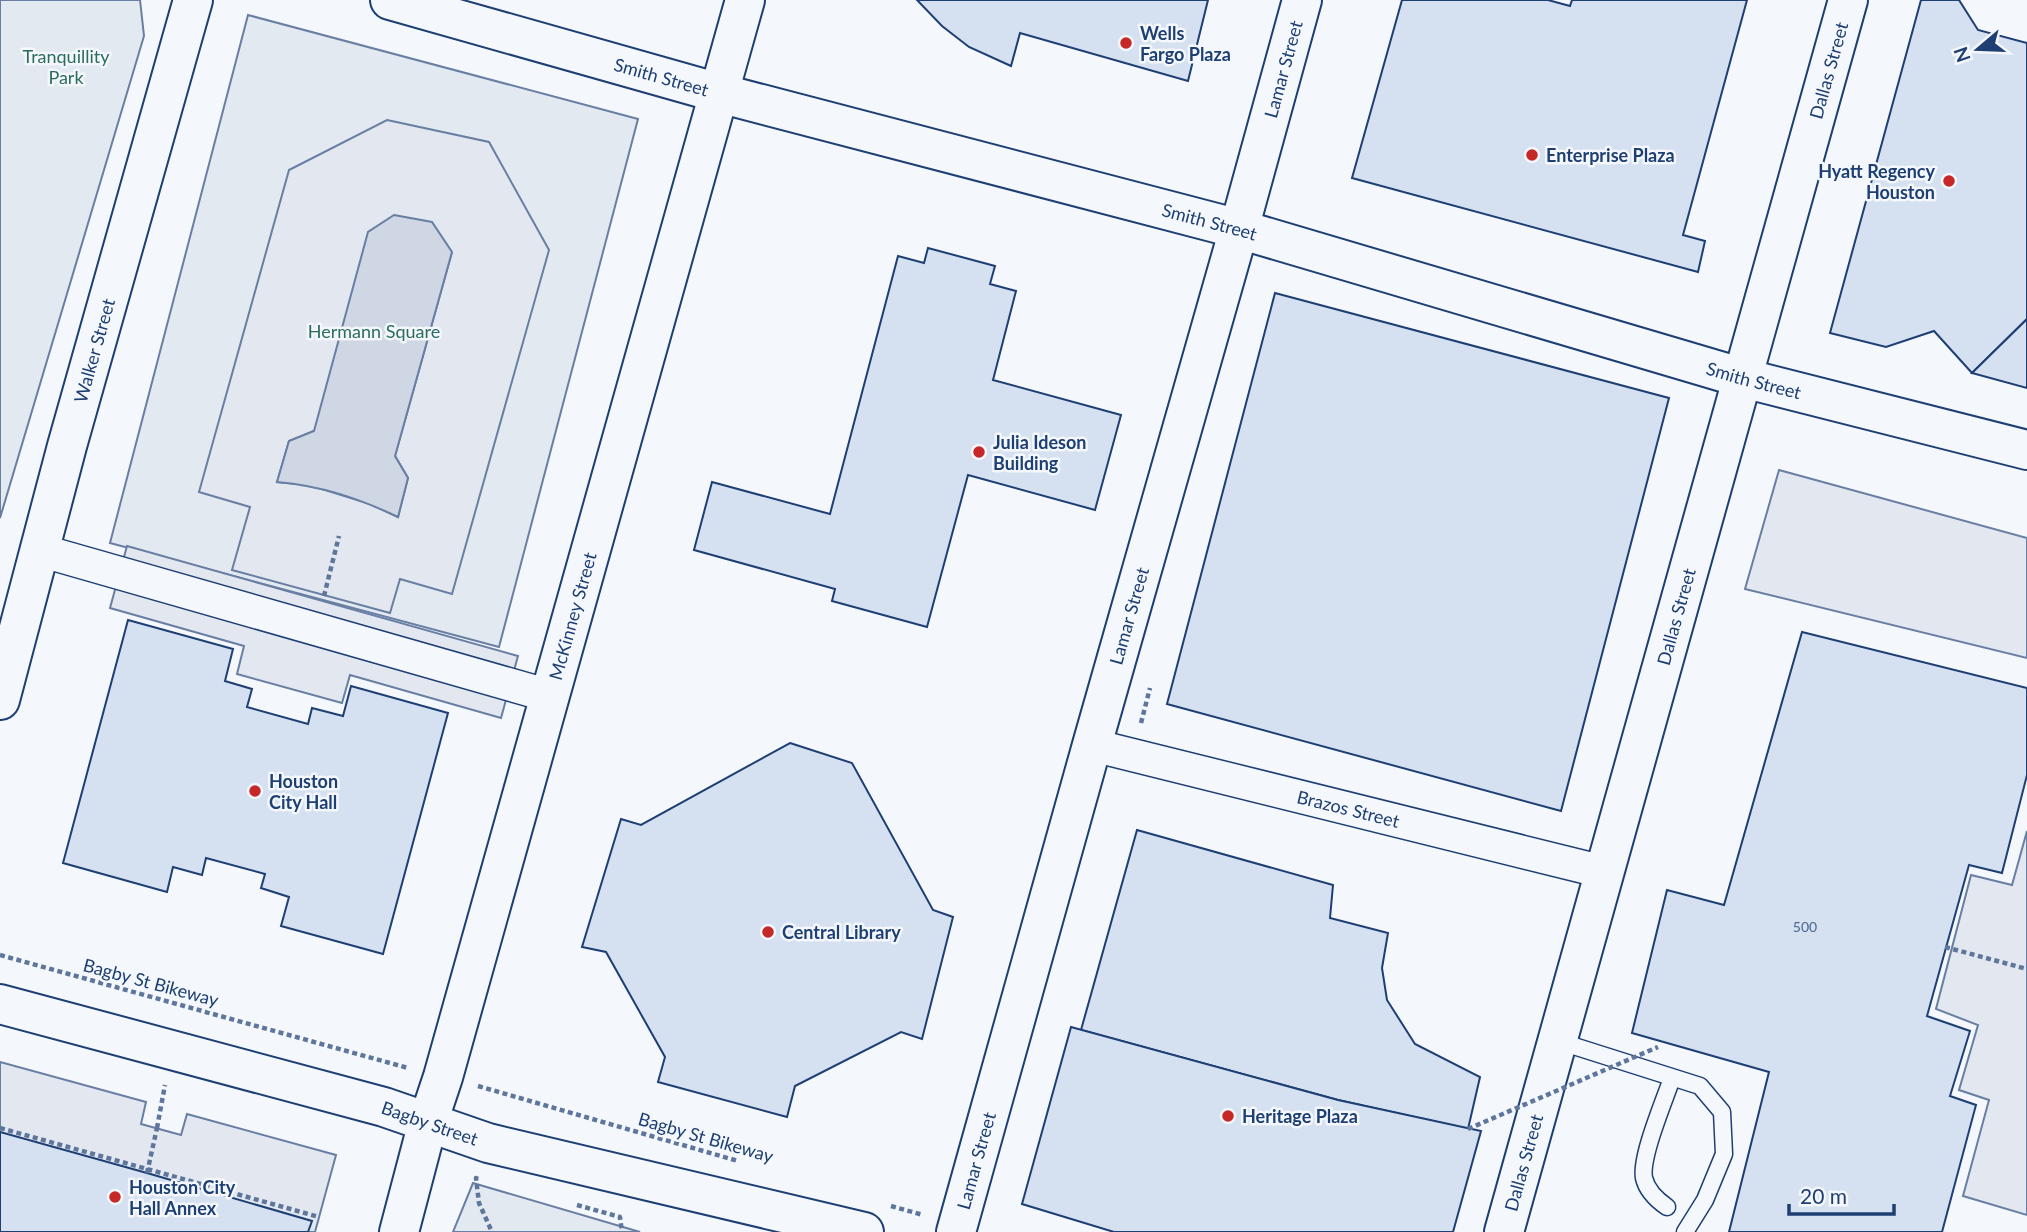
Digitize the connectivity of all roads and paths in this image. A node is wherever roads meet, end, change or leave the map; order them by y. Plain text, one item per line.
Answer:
1 (193, 0) edge
2 (390, 0) edge
3 (745, 0) edge
4 (1302, 0) edge
5 (1848, 0) edge
6 (719, 93) junction
7 (1239, 229) junction
8 (1743, 378) junction
9 (2027, 450) edge
10 (338, 536) dead end
11 (39, 550) junction
12 (323, 601) dead end
13 (550, 696) junction
14 (0, 701) edge
15 (1092, 745) junction
16 (1604, 872) junction
17 (1945, 947) dead end
18 (0, 955) edge
19 (2027, 969) edge
20 (0, 1004) edge
21 (1557, 1041) junction
22 (1658, 1047) dead end
23 (416, 1070) dead end
24 (1672, 1077) junction
25 (488, 1089) dead end
26 (428, 1122) junction
27 (0, 1128) edge
28 (157, 1128) dead end
29 (1468, 1129) dead end
30 (740, 1161) dead end
31 (147, 1173) dead end
32 (476, 1178) dead end
33 (1667, 1207) dead end
34 (917, 1213) dead end
35 (319, 1217) dead end
36 (874, 1218) edge
37 (399, 1232) edge
38 (492, 1232) edge
39 (956, 1232) edge
40 (1504, 1232) edge
41 (1685, 1232) edge

1 - 11 street, Walker Street
2 - 6 street, Smith Street
3 - 6 street, McKinney Street
4 - 7 street, Lamar Street
5 - 8 street, Dallas Street
6 - 7 street, Smith Street
6 - 13 street, McKinney Street
7 - 8 street, Smith Street
7 - 15 street, Lamar Street
8 - 9 street, Smith Street
8 - 16 street, Dallas Street
10 - 12 path
11 - 13 street
11 - 14 street, Walker Street
13 - 26 street, McKinney Street
15 - 16 street, Brazos Street
15 - 39 street, Lamar Street
16 - 21 street, Dallas Street
17 - 19 path
18 - 23 path, Bagby St Bikeway
20 - 26 street, Bagby Street
21 - 24 lane
21 - 40 street, Dallas Street
22 - 29 path, bridge
24 - 33 lane
24 - 41 lane
25 - 30 path, Bagby St Bikeway
26 - 36 street, Bagby Street
26 - 37 street, McKinney Street
27 - 35 path
28 - 31 path, bridge
32 - 38 path
34 - 36 path

